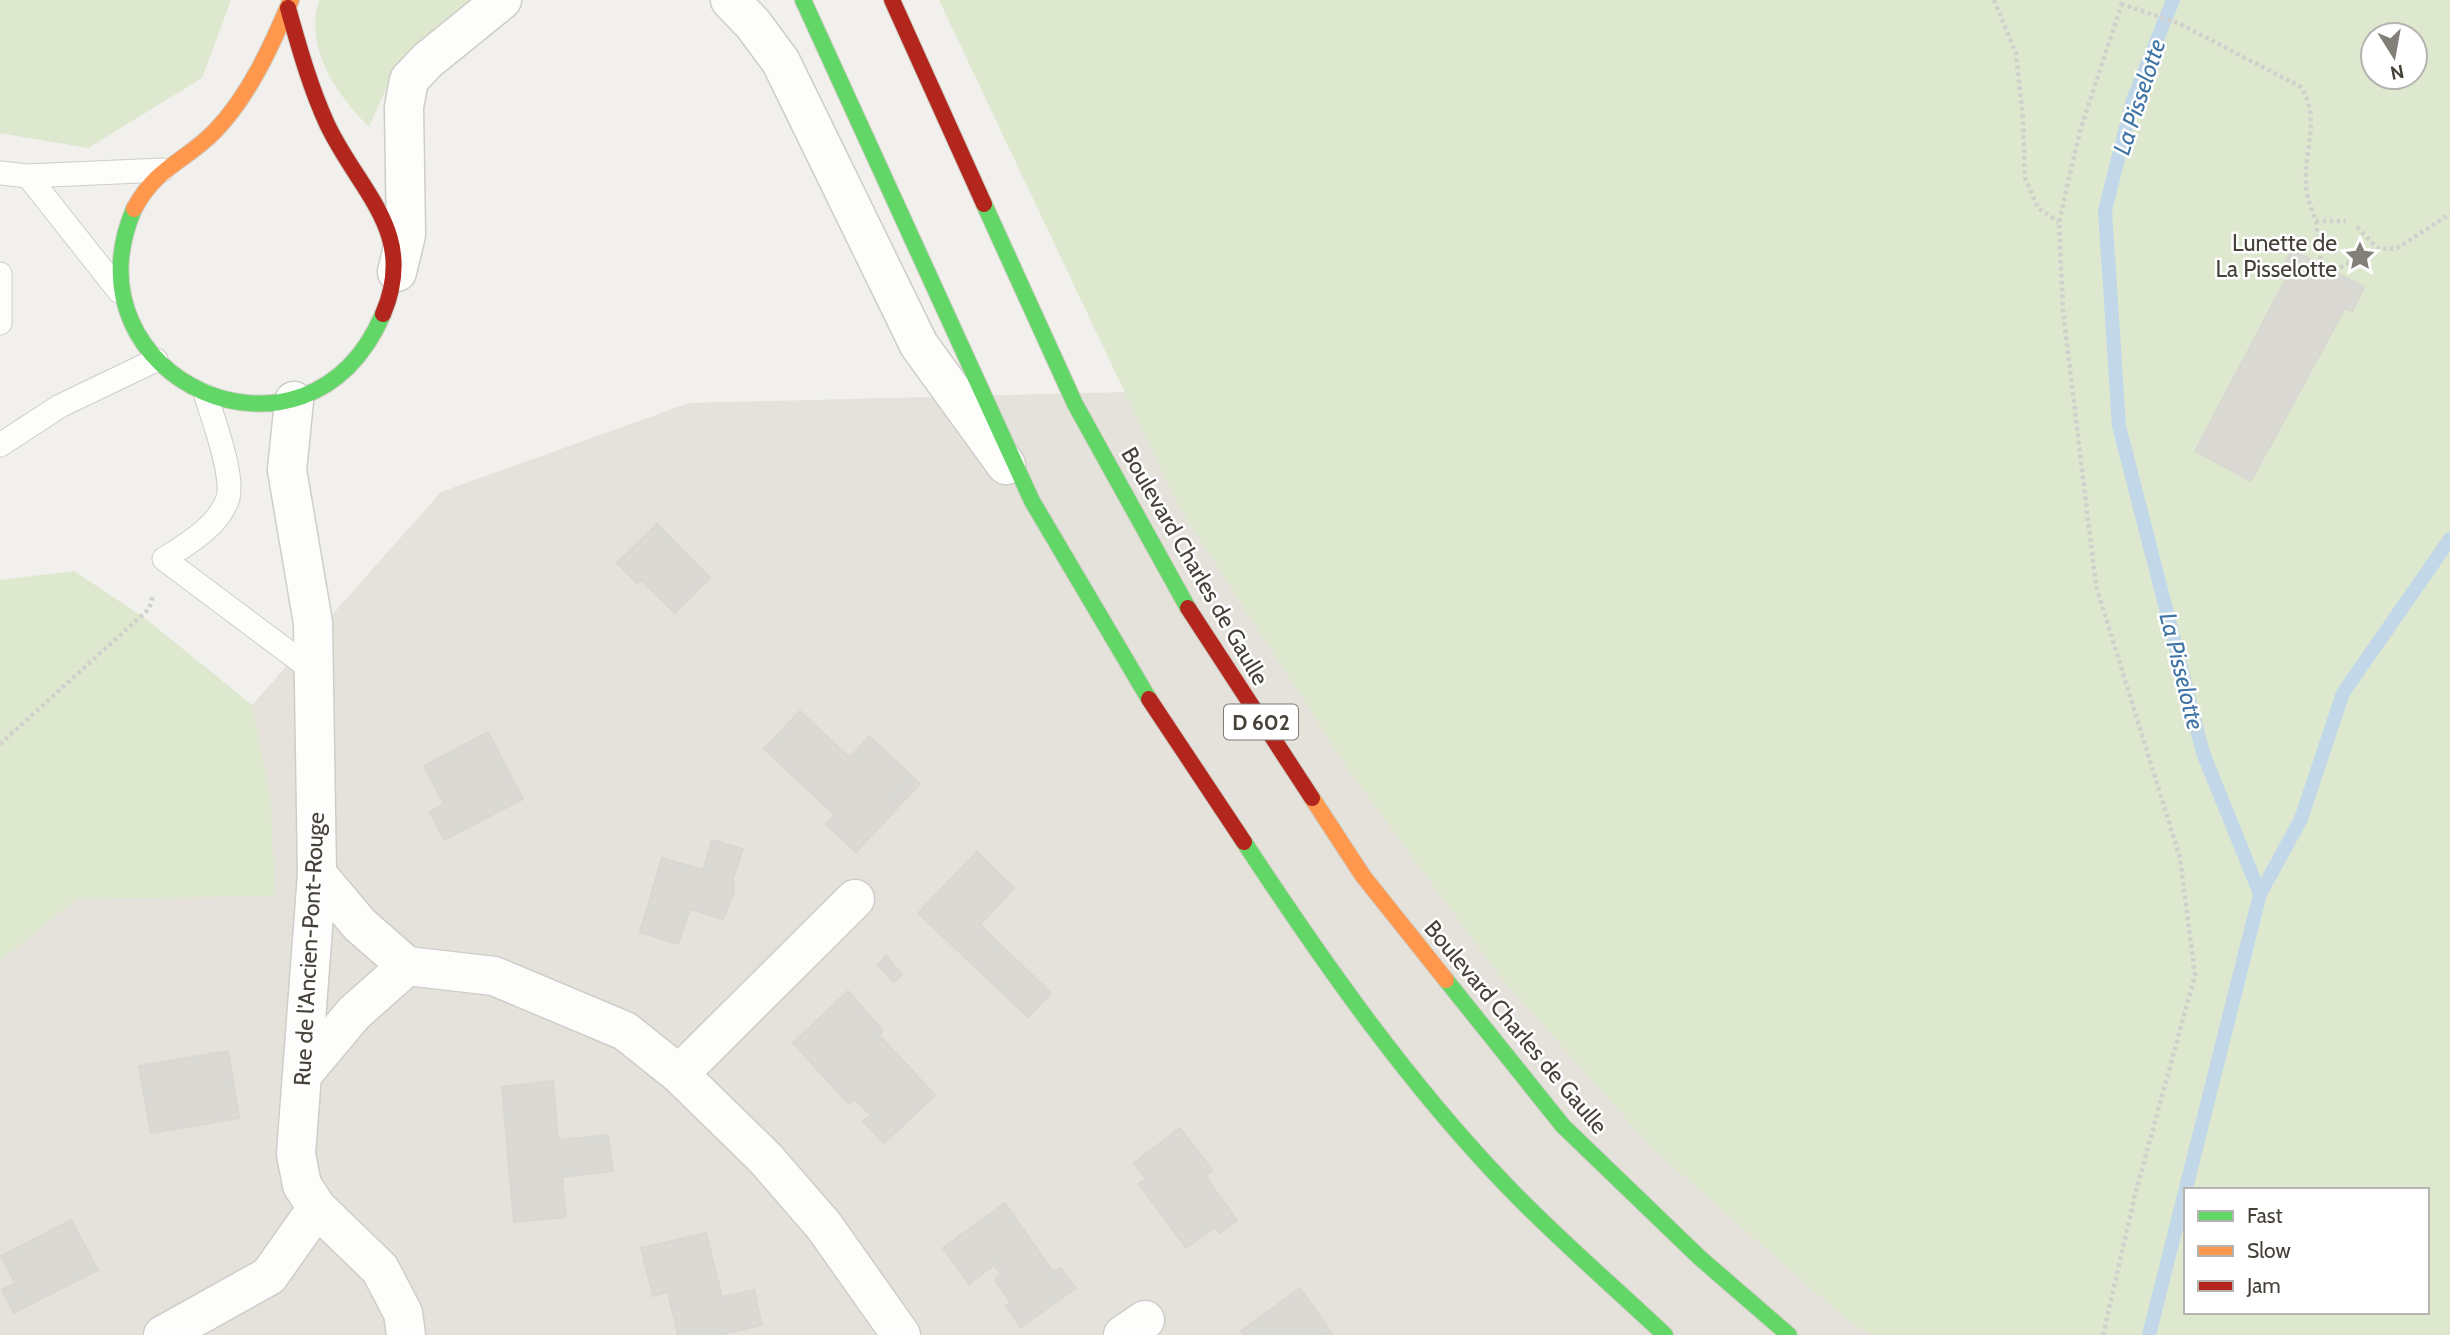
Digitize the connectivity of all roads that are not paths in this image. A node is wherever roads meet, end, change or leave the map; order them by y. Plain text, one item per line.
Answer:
1 (502, 0) edge
2 (730, 0) edge
3 (803, 0) edge
4 (892, 0) edge
5 (289, 4) edge
6 (162, 170) junction
7 (0, 173) edge
8 (28, 176) junction
9 (0, 274) edge
10 (393, 291) junction
11 (122, 295) junction
12 (0, 323) edge
13 (156, 360) junction
14 (206, 396) junction
15 (294, 401) junction
16 (0, 445) edge
17 (1032, 501) junction
18 (316, 672) junction
19 (317, 874) junction
20 (855, 899) dead end
21 (407, 966) junction
22 (679, 1074) junction
23 (302, 1075) junction
24 (317, 1209) junction
25 (163, 1335) edge
26 (407, 1335) edge
27 (901, 1335) edge
28 (1665, 1335) edge
29 (1789, 1335) edge

1 - 10 street
2 - 17 street
3 - 17 main road
4 - 29 main road, Boulevard Charles de Gaulle / D 602
5 - 6 main road
5 - 10 main road
6 - 8 lane
6 - 11 main road
7 - 8 lane
8 - 11 lane
9 - 12 lane
10 - 15 main road
11 - 13 main road
13 - 14 main road
13 - 16 lane
14 - 15 main road
14 - 18 lane
15 - 18 street, Rue de l'Ancien-Pont-Rouge
17 - 28 main road
18 - 19 street, Rue de l'Ancien-Pont-Rouge
19 - 21 street
19 - 23 street, Rue de l'Ancien-Pont-Rouge
20 - 22 street
21 - 22 street
21 - 23 street
22 - 27 street
23 - 24 street, Rue de l'Ancien-Pont-Rouge
24 - 25 street
24 - 26 street, Rue de l'Ancien-Pont-Rouge

